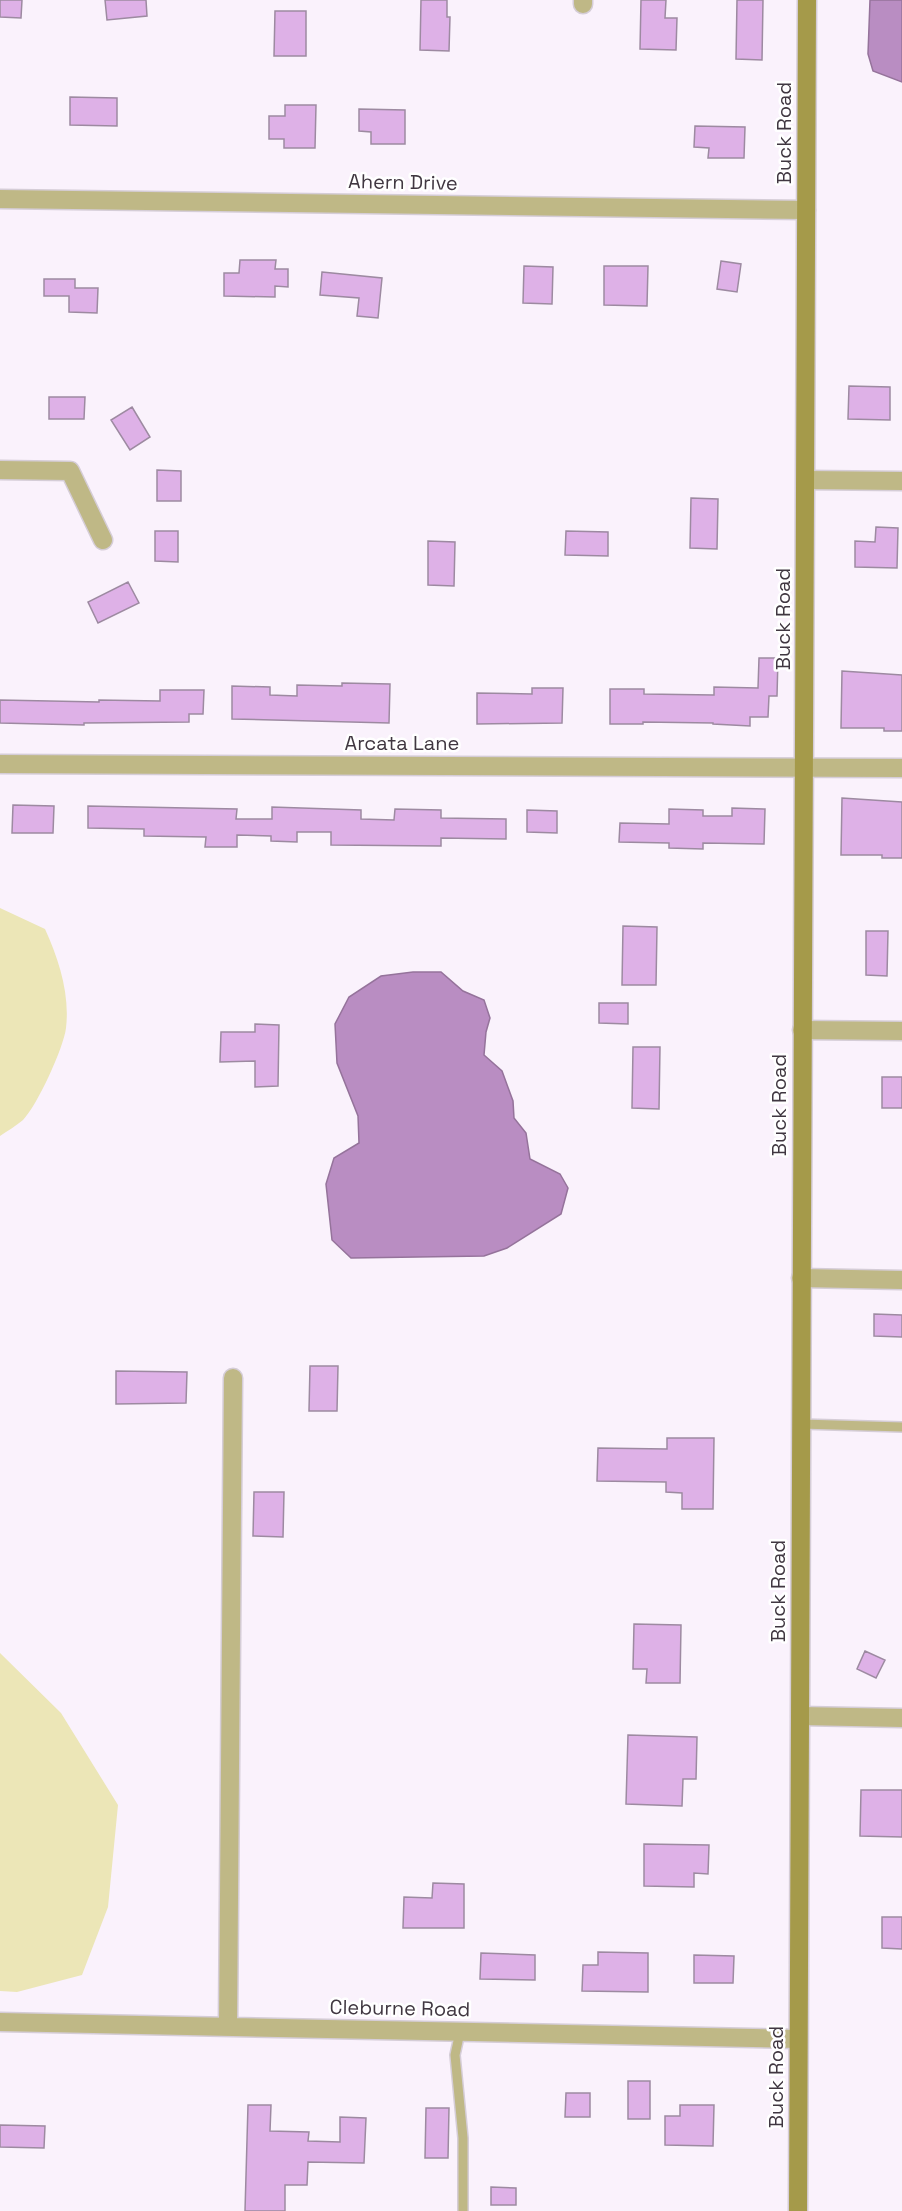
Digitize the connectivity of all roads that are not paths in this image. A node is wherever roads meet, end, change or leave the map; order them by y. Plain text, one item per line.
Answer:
1 (807, 0) edge
2 (0, 199) edge
3 (806, 210) junction
4 (0, 470) edge
5 (806, 480) junction
6 (902, 482) edge
7 (103, 540) dead end
8 (0, 764) edge
9 (804, 767) junction
10 (902, 768) edge
11 (802, 1030) junction
12 (902, 1031) edge
13 (801, 1278) junction
14 (902, 1280) edge
15 (233, 1378) dead end
16 (801, 1424) junction
17 (902, 1427) edge
18 (801, 1716) junction
19 (902, 1718) edge
20 (0, 2022) edge
21 (228, 2027) junction
22 (460, 2032) junction
23 (798, 2039) junction
24 (463, 2211) edge
25 (798, 2211) edge

1 - 3 street, Buck Road
2 - 3 street, Ahern Drive
3 - 5 street, Buck Road
4 - 7 street
5 - 6 street
5 - 9 street, Buck Road
8 - 9 street, Arcata Lane
9 - 10 street, Arcata Lane
9 - 11 street, Buck Road
11 - 12 street
11 - 13 street, Buck Road
13 - 14 street
13 - 16 street, Buck Road
15 - 21 street
16 - 17 lane
16 - 18 street, Buck Road
18 - 19 street
18 - 23 street, Buck Road
20 - 21 street, Cleburne Road
21 - 22 street, Cleburne Road
22 - 23 street, Cleburne Road
22 - 24 lane
23 - 25 street, Buck Road

